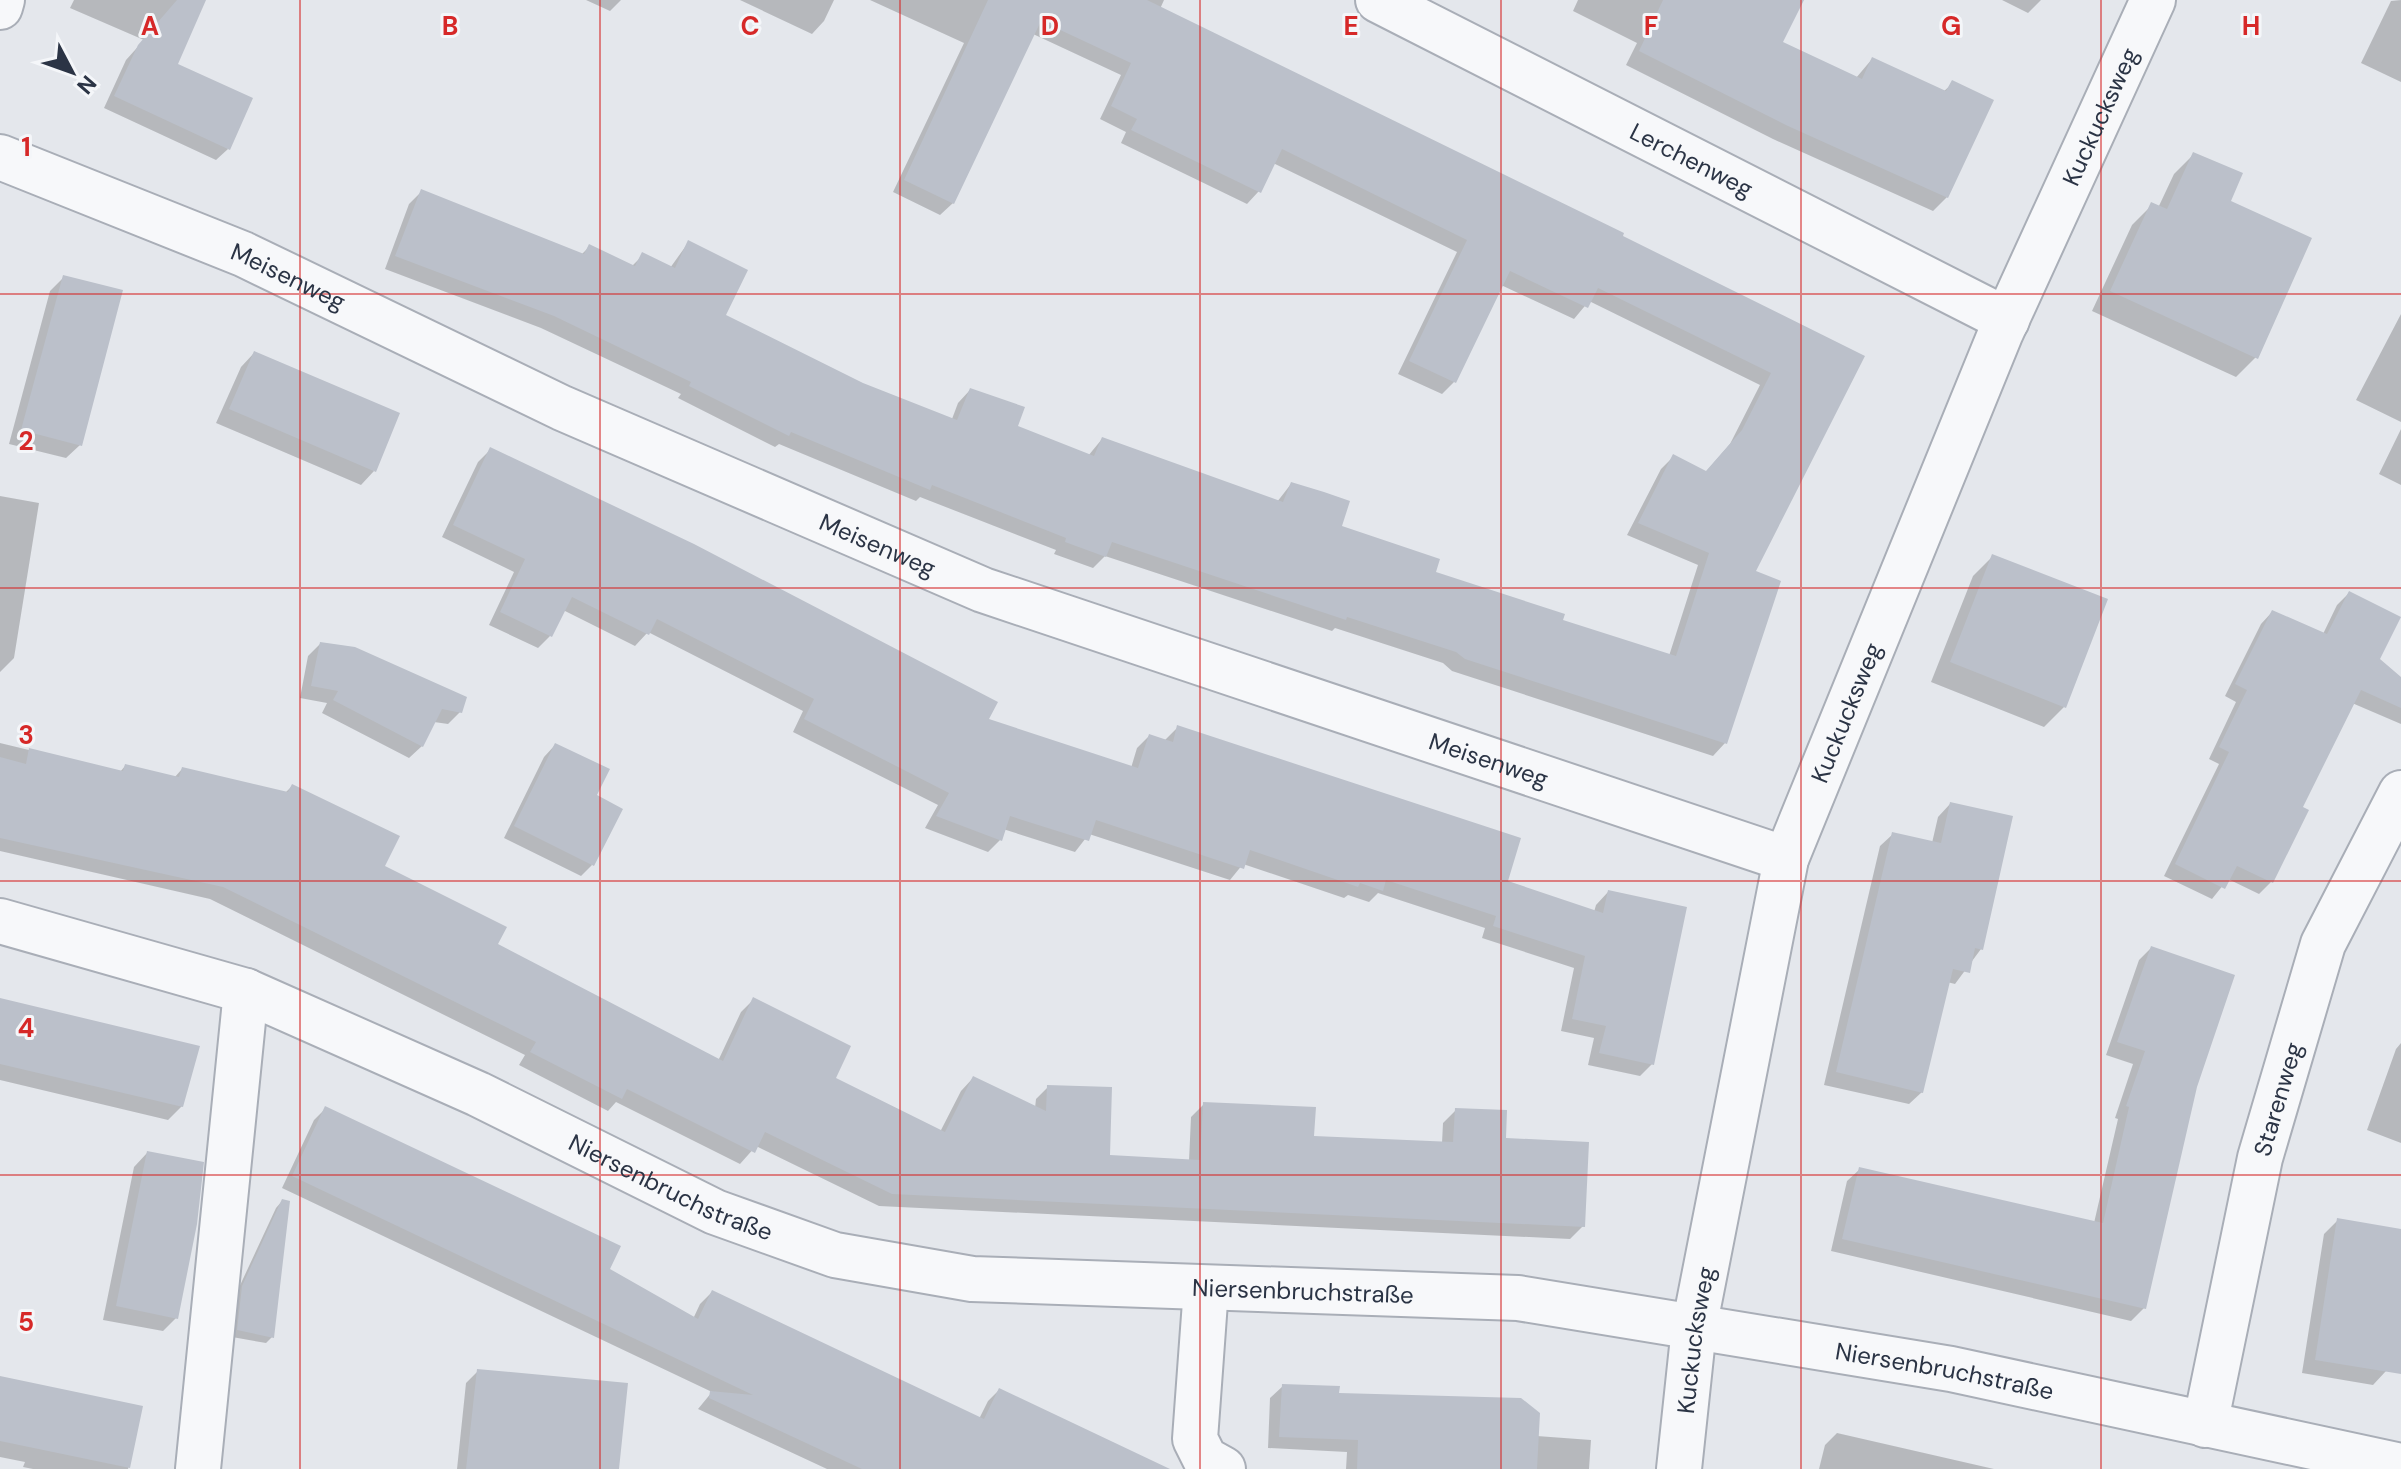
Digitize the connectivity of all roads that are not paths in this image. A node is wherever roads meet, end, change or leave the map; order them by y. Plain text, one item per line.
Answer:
1 (2, 0) edge
2 (1378, 0) edge
3 (2153, 0) edge
4 (0, 7) edge
5 (0, 157) edge
6 (2007, 320) junction
7 (2401, 793) edge
8 (1786, 859) junction
9 (0, 921) edge
10 (246, 991) junction
11 (1206, 1288) junction
12 (1694, 1328) junction
13 (2205, 1425) junction
14 (2401, 1466) edge
15 (198, 1469) edge
16 (1223, 1469) edge
17 (1679, 1469) edge

1 - 4 street
2 - 6 street, Lerchenweg
3 - 6 street, Kuckucksweg
5 - 8 street, Meisenweg
6 - 8 street, Kuckucksweg
7 - 13 street, Starenweg
8 - 12 street, Kuckucksweg
9 - 10 street, Niersenbruchstraße
10 - 11 street, Niersenbruchstraße
10 - 15 street
11 - 12 street, Niersenbruchstraße
11 - 16 street
12 - 13 street, Niersenbruchstraße
12 - 17 street, Kuckucksweg
13 - 14 street, Niersenbruchstraße

